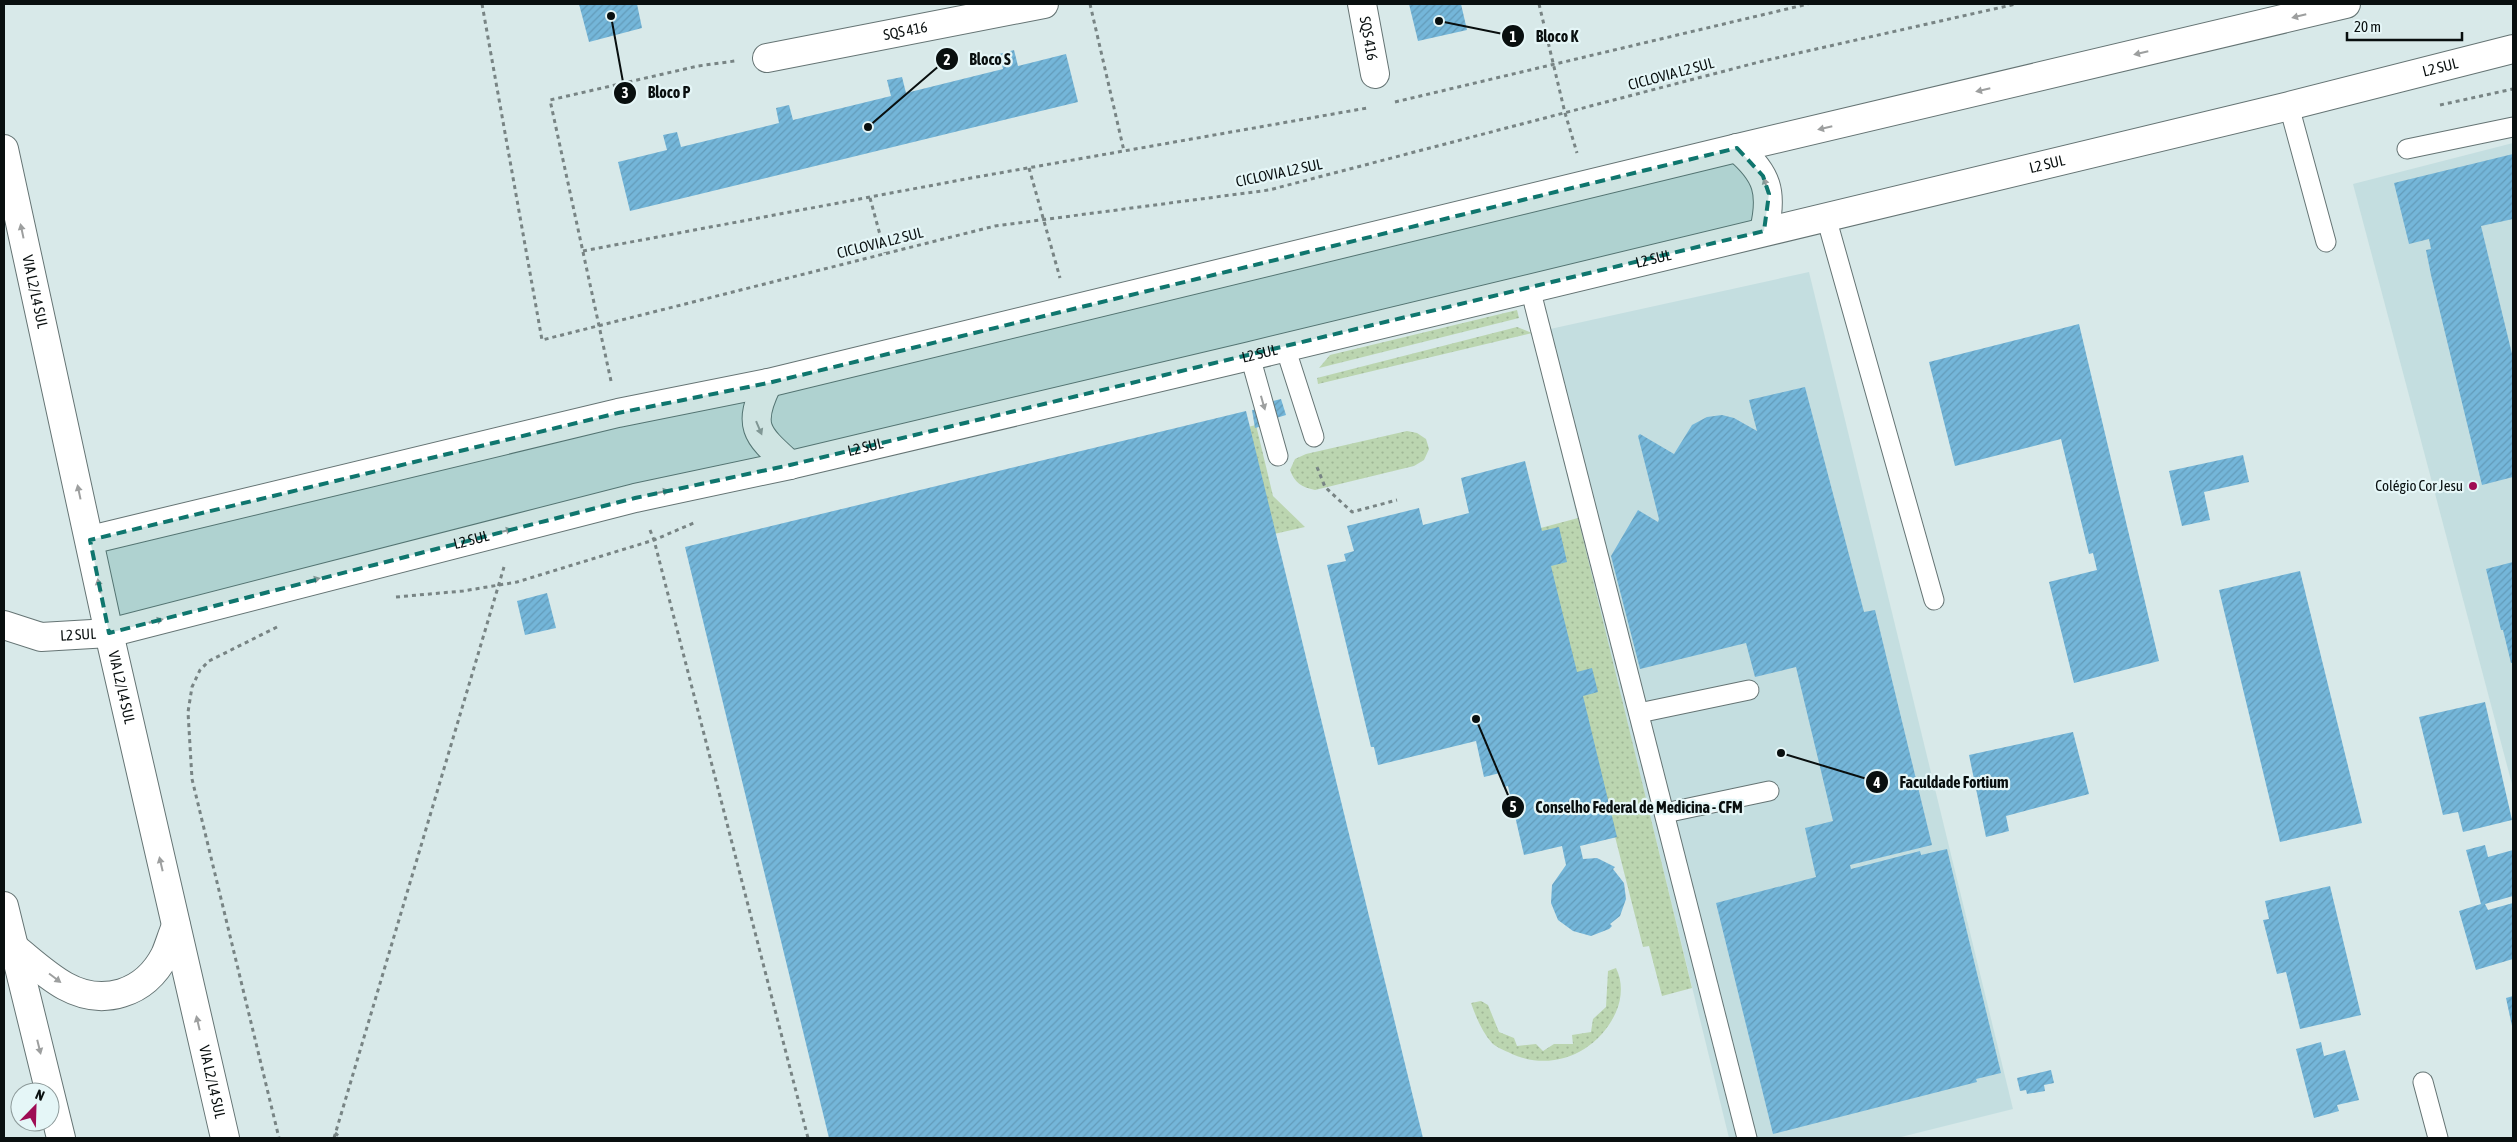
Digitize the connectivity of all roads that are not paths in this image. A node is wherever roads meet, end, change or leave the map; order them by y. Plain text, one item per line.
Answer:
1 (1044, 4) edge
2 (1362, 4) edge
3 (2346, 4) edge
4 (2513, 49) edge
5 (767, 58) road end
6 (1375, 74) dead end
7 (2289, 106) junction
8 (2513, 127) edge
9 (1737, 148) junction
10 (2407, 149) dead end
11 (5, 162) edge
12 (1826, 217) junction
13 (1764, 231) junction
14 (2326, 242) dead end
15 (1530, 288) junction
16 (1285, 347) junction
17 (1250, 356) junction
18 (768, 383) junction
19 (1314, 437) dead end
20 (1278, 456) dead end
21 (790, 466) junction
22 (90, 540) junction
23 (1934, 600) dead end
24 (4, 625) edge
25 (109, 633) junction
26 (1749, 690) dead end
27 (1639, 713) junction
28 (1768, 791) dead end
29 (1665, 813) junction
30 (4, 906) edge
31 (176, 926) junction
32 (16, 949) junction
33 (2423, 1082) dead end
34 (61, 1138) edge
35 (225, 1138) edge
36 (1747, 1138) edge
37 (2438, 1138) edge

1 - 5 main road, SQS 416
2 - 6 main road, SQS 416
3 -> 9 main road
4 - 7 main road, L2 SUL
7 - 12 main road, L2 SUL
7 - 14 lane
8 - 10 lane
13 -> 9 main road
9 - 18 main road
22 -> 11 main road, VIA L2/L4 SUL
12 - 13 main road, L2 SUL
12 - 23 lane
13 - 15 main road, L2 SUL
15 - 16 main road, L2 SUL
15 - 27 lane
16 - 17 main road, L2 SUL
16 - 19 lane
17 -> 20 lane
17 - 21 main road, L2 SUL
18 -> 21 main road
18 - 22 main road
25 -> 21 main road, L2 SUL
25 -> 22 main road, VIA L2/L4 SUL
24 - 25 main road, L2 SUL
31 -> 25 main road, VIA L2/L4 SUL
26 - 27 lane
27 - 29 lane
28 - 29 lane
29 - 36 lane
30 - 32 main road
32 -> 31 main road
35 -> 31 main road, VIA L2/L4 SUL
32 -> 34 main road
33 - 37 lane

